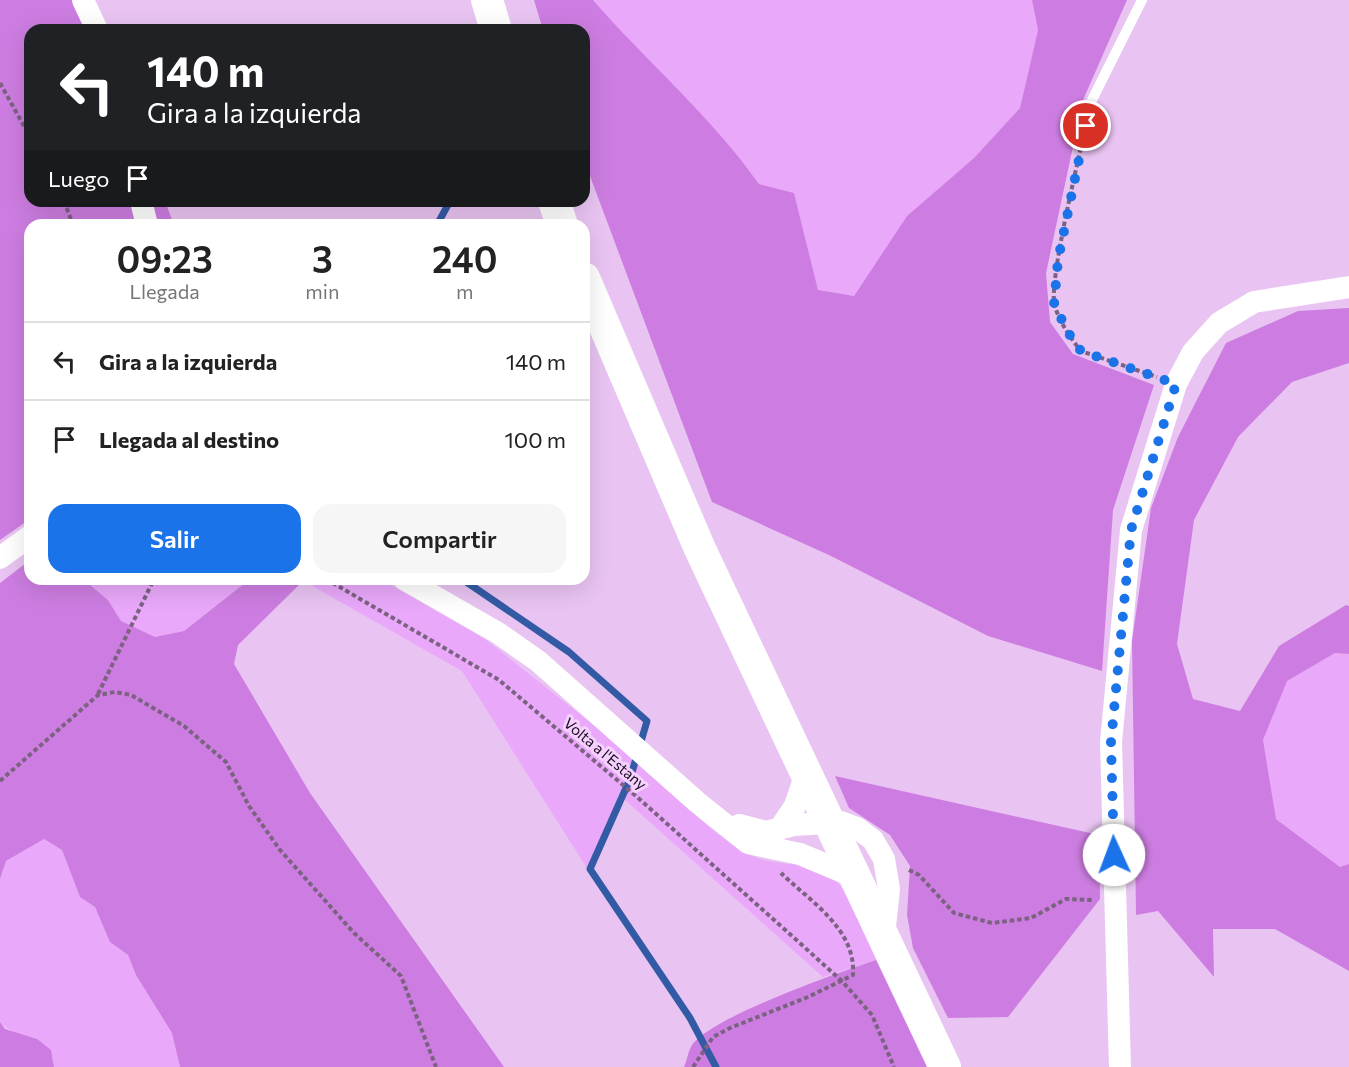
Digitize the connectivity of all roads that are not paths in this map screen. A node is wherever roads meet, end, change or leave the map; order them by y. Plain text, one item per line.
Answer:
1 (83, 0) edge
2 (487, 0) edge
3 (1142, 0) edge
4 (94, 24) edge
5 (494, 24) edge
6 (1090, 104) road end
7 (1349, 287) edge
8 (590, 292) edge
9 (24, 540) edge
10 (0, 558) edge
11 (414, 585) edge
12 (806, 773) junction
13 (721, 820) junction
14 (830, 823) junction
15 (780, 828) junction
16 (800, 854) junction
17 (855, 877) junction
18 (884, 937) junction
19 (945, 1067) edge
20 (1120, 1067) edge

1 - 4 street
2 - 5 main road
3 - 6 lane
7 - 20 street
8 - 12 main road
9 - 10 street
11 - 13 street
12 - 14 main road
12 - 15 street
13 - 15 street
13 - 16 street
14 - 15 street
14 - 16 street
14 - 17 main road
14 - 18 street
16 - 17 street
17 - 18 main road
18 - 19 main road

